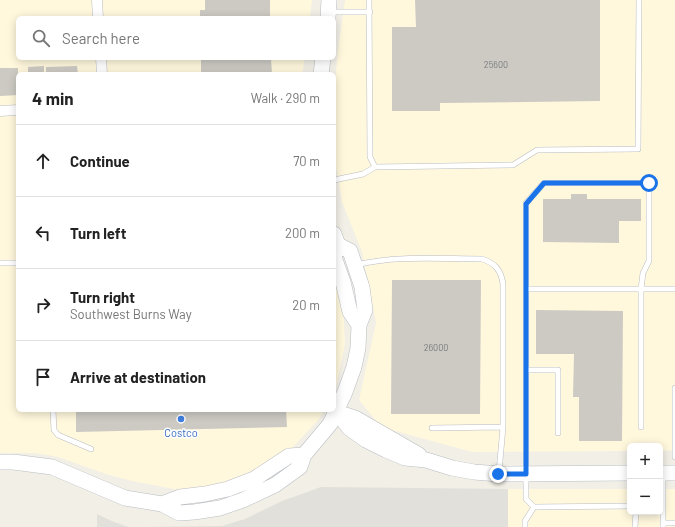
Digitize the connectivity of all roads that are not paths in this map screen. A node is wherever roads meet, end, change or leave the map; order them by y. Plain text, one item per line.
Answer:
1 (97, 0) edge
2 (370, 0) edge
3 (639, 0) edge
4 (328, 10) edge
5 (370, 12) junction
6 (98, 16) edge
7 (101, 60) edge
8 (323, 60) edge
9 (102, 72) edge
10 (320, 72) edge
11 (0, 110) edge
12 (16, 110) edge
13 (375, 167) junction
14 (336, 180) edge
15 (336, 239) edge
16 (0, 263) edge
17 (16, 263) edge
18 (336, 263) edge
19 (355, 266) junction
20 (526, 289) junction
21 (641, 289) junction
22 (675, 289) edge
23 (359, 325) junction
24 (526, 370) junction
25 (675, 388) edge
26 (336, 409) edge
27 (53, 412) edge
28 (334, 412) edge
29 (336, 412) edge
30 (503, 427) junction
31 (641, 427) dead end
32 (432, 428) dead end
33 (558, 433) dead end
34 (675, 436) edge
35 (91, 449) dead end
36 (675, 457) edge
37 (0, 462) edge
38 (627, 473) edge
39 (666, 473) edge
40 (498, 474) junction
41 (526, 474) junction
42 (627, 506) edge
43 (534, 507) junction
44 (636, 515) edge
45 (675, 523) edge
46 (663, 525) edge
47 (525, 527) edge
48 (635, 527) edge

1 - 6 street
2 - 5 lane
3 - 13 lane
4 - 5 lane
5 - 13 lane
7 - 9 street
8 - 10 street
11 - 12 street
13 - 14 lane
15 - 19 street
16 - 17 lane
18 - 23 street
19 - 23 street
19 - 30 lane
20 - 21 lane
20 - 21 lane
20 - 24 lane
21 - 22 lane
21 - 31 lane
23 - 26 street
24 - 33 lane
24 - 41 lane
25 - 34 lane
27 - 35 lane
28 - 37 street
29 - 40 street
30 - 32 lane
30 - 40 lane
34 - 36 lane
38 - 41 street
39 - 46 lane
40 - 41 street
41 - 43 lane
42 - 43 lane
43 - 47 lane
44 - 48 lane
45 - 46 lane

